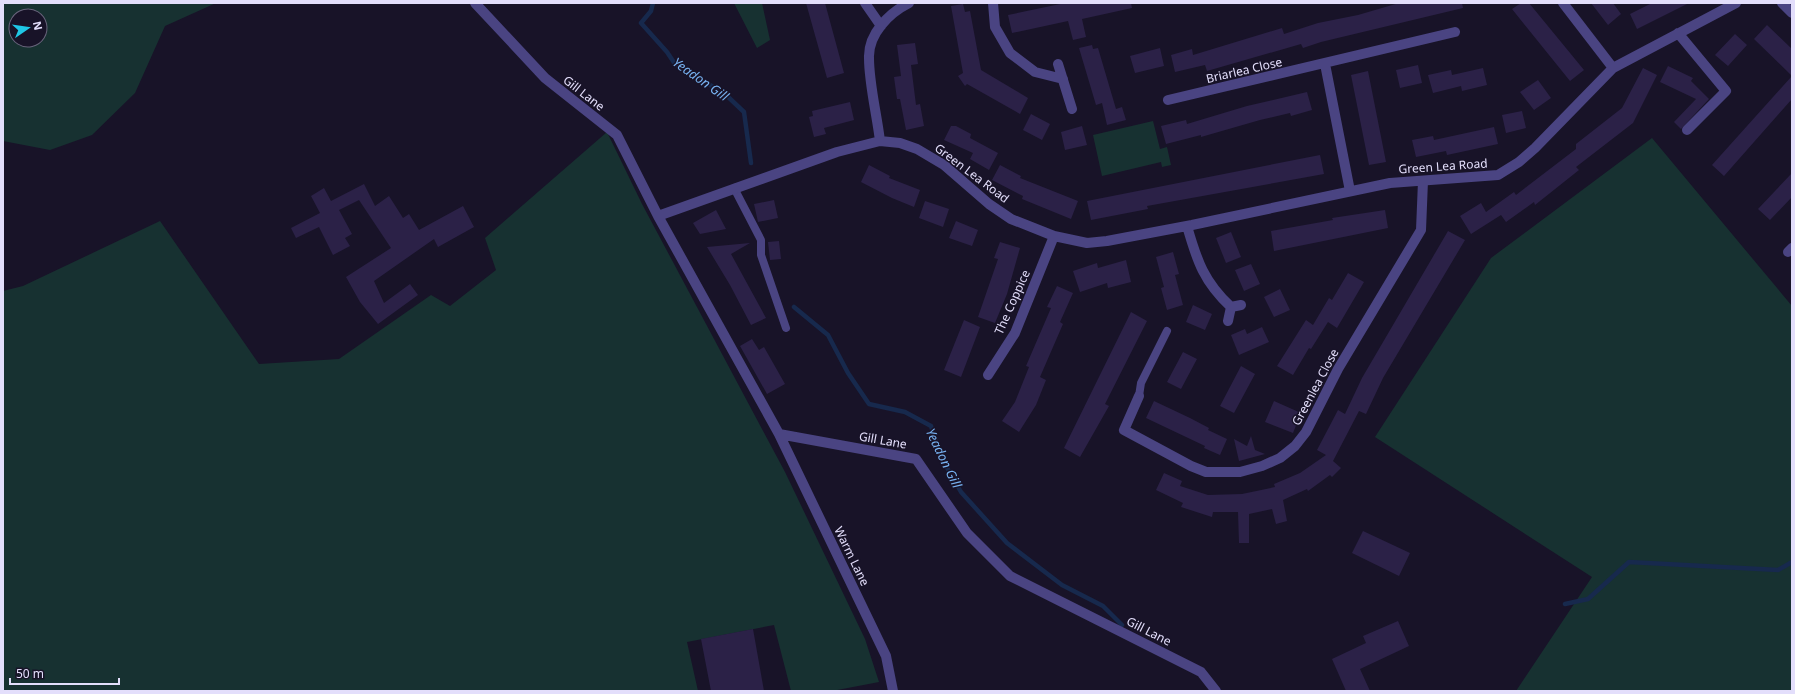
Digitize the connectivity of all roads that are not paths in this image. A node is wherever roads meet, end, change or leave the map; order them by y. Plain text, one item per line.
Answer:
1 (475, 3) edge
2 (865, 3) edge
3 (909, 3) edge
4 (993, 3) edge
5 (1563, 3) edge
6 (1736, 3) edge
7 (1782, 3) edge
8 (1792, 13) edge
9 (881, 26) junction
10 (1455, 32) dead end
11 (1678, 33) junction
12 (1058, 64) dead end
13 (1325, 64) junction
14 (1613, 68) junction
15 (1063, 79) junction
16 (1168, 100) dead end
17 (1072, 109) dead end
18 (1687, 130) dead end
19 (880, 141) junction
20 (1422, 180) junction
21 (734, 188) junction
22 (1350, 191) junction
23 (658, 216) junction
24 (1186, 226) junction
25 (1054, 236) junction
26 (1228, 321) dead end
27 (786, 328) dead end
28 (1168, 331) dead end
29 (988, 375) dead end
30 (1139, 396) joint
31 (780, 434) junction
32 (893, 691) edge
33 (1216, 691) edge

1 - 23 street, Gill Lane
2 - 9 street
3 - 9 street
4 - 15 street
5 - 14 street
6 - 11 street, Green Lea Road
7 - 8 street
9 - 19 street
10 - 13 street, Briarlea Close
11 - 14 street, Green Lea Road
11 - 18 street
12 - 15 street
13 - 16 street, Briarlea Close
13 - 22 street
14 - 20 street, Green Lea Road
15 - 17 street
19 - 21 street, Green Lea Road
19 - 25 street, Green Lea Road
20 - 22 street, Green Lea Road
20 - 30 street, Greenlea Close
21 - 23 street
21 - 27 lane
22 - 24 street, Green Lea Road
23 - 31 street, Gill Lane
24 - 25 street, Green Lea Road
24 - 26 street
25 - 29 street, The Coppice
28 - 30 lane
31 - 32 street, Warm Lane
31 - 33 street, Gill Lane

